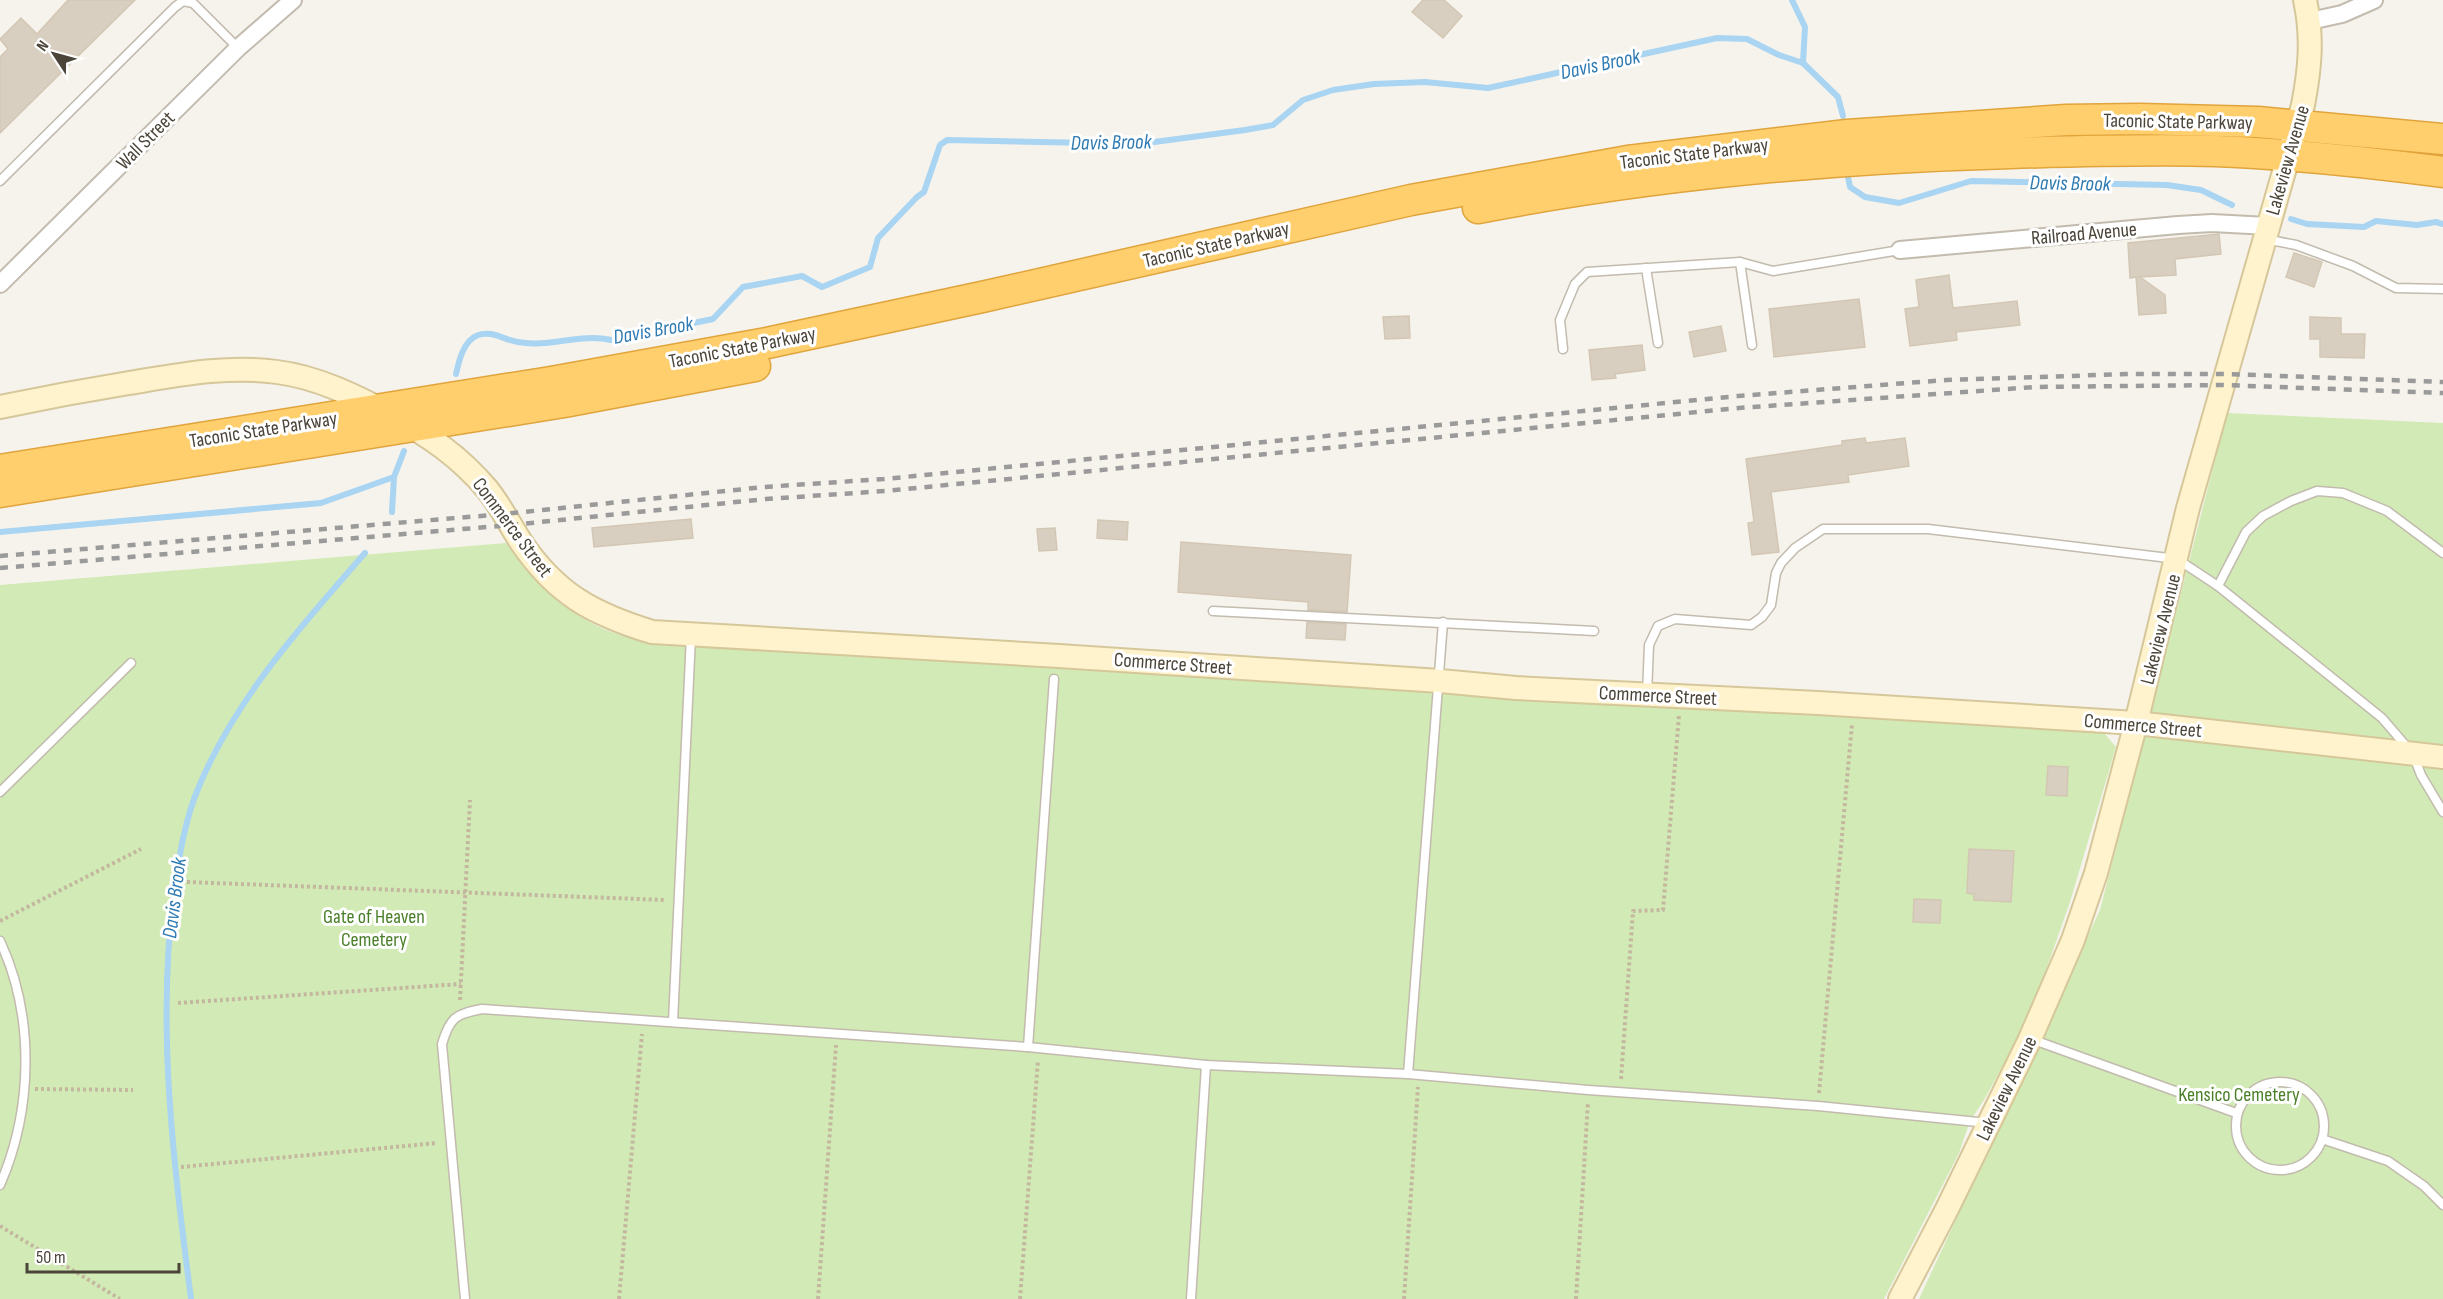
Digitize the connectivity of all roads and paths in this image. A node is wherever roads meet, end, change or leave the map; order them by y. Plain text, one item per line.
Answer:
1 (293, 0) edge
2 (2374, 0) edge
3 (2308, 10) edge
4 (238, 48) junction
5 (2298, 125) junction
6 (2443, 139) edge
7 (2289, 156) junction
8 (2443, 172) edge
9 (0, 181) edge
10 (2267, 232) junction
11 (1900, 250) joint
12 (1740, 261) junction
13 (1646, 268) junction
14 (0, 284) edge
15 (2443, 290) edge
16 (1658, 343) dead end
17 (1752, 345) dead end
18 (1563, 349) dead end
19 (0, 407) edge
20 (380, 410) junction
21 (412, 426) junction
22 (0, 470) edge
23 (0, 492) edge
24 (2443, 553) edge
25 (2177, 559) junction
26 (2218, 585) junction
27 (1213, 611) dead end
28 (1443, 622) junction
29 (1594, 631) dead end
30 (691, 636) junction
31 (130, 663) dead end
32 (1054, 679) dead end
33 (1440, 681) junction
34 (1647, 694) junction
35 (1681, 695) junction
36 (1854, 705) junction
37 (2136, 723) junction
38 (2413, 754) junction
39 (2443, 756) edge
40 (0, 792) edge
41 (470, 800) dead end
42 (2443, 812) edge
43 (141, 849) dead end
44 (187, 882) dead end
45 (466, 892) junction
46 (678, 901) junction
47 (0, 921) edge
48 (0, 941) edge
49 (461, 984) junction
50 (178, 1003) dead end
51 (460, 1013) junction
52 (643, 1021) junction
53 (673, 1022) junction
54 (837, 1034) junction
55 (2030, 1039) junction
56 (1028, 1047) junction
57 (1039, 1049) junction
58 (1206, 1065) junction
59 (1408, 1074) junction
60 (1419, 1077) junction
61 (26, 1089) junction
62 (133, 1090) dead end
63 (1588, 1090) junction
64 (1620, 1092) junction
65 (1818, 1106) junction
66 (2236, 1113) junction
67 (1989, 1123) junction
68 (2322, 1139) junction
69 (450, 1142) junction
70 (181, 1167) dead end
71 (0, 1185) edge
72 (2443, 1205) edge
73 (0, 1227) edge
74 (120, 1299) edge
75 (465, 1299) edge
76 (620, 1299) edge
77 (818, 1299) edge
78 (1020, 1299) edge
79 (1191, 1299) edge
80 (1404, 1299) edge
81 (1576, 1299) edge
82 (1900, 1299) edge

1 - 4 street, Wall Street
2 - 3 street
3 - 5 street, Lakeview Avenue
4 - 9 lane
4 - 14 street, Wall Street
5 - 6 highway, Taconic State Parkway
5 - 7 street, Lakeview Avenue
5 - 20 highway, Taconic State Parkway
7 - 8 highway, Taconic State Parkway
7 - 10 street, Lakeview Avenue
7 - 21 highway, Taconic State Parkway
10 - 11 street, Railroad Avenue
10 - 15 lane
10 - 25 street, Lakeview Avenue
11 - 12 lane
12 - 13 lane
12 - 17 lane
13 - 16 lane
13 - 18 lane
19 - 20 street, Commerce Street
20 - 21 street, Commerce Street
20 - 22 highway, Taconic State Parkway
21 - 23 highway, Taconic State Parkway
21 - 30 street, Commerce Street
24 - 26 lane
25 - 26 lane
25 - 34 lane
25 - 37 street, Lakeview Avenue
26 - 38 lane
27 - 28 lane
28 - 29 lane
28 - 33 lane
30 - 33 street, Commerce Street
30 - 46 lane
31 - 40 lane
32 - 56 lane
33 - 34 street, Commerce Street
33 - 59 lane
34 - 35 street, Commerce Street
35 - 36 street, Commerce Street
35 - 64 path
36 - 37 street, Commerce Street
36 - 65 path
37 - 38 street, Commerce Street
37 - 55 street, Lakeview Avenue
38 - 39 street, Commerce Street
38 - 42 lane
41 - 45 path
43 - 47 path
44 - 45 path
45 - 46 path
45 - 49 path
46 - 53 lane
48 - 61 lane
49 - 50 path
49 - 51 path
51 - 52 lane
51 - 69 lane
52 - 53 lane
52 - 76 path
53 - 54 lane
54 - 56 lane
54 - 77 path
55 - 66 lane
55 - 67 street, Lakeview Avenue
56 - 57 lane
57 - 58 lane
57 - 78 path
58 - 59 lane
58 - 79 lane
59 - 60 lane
60 - 63 lane
60 - 80 path
61 - 62 path
61 - 71 lane
63 - 64 lane
63 - 81 path
64 - 65 lane
65 - 67 lane
66 - 68 lane
66 - 68 lane
67 - 82 street, Lakeview Avenue
68 - 72 lane
69 - 70 path
69 - 75 lane
73 - 74 path

